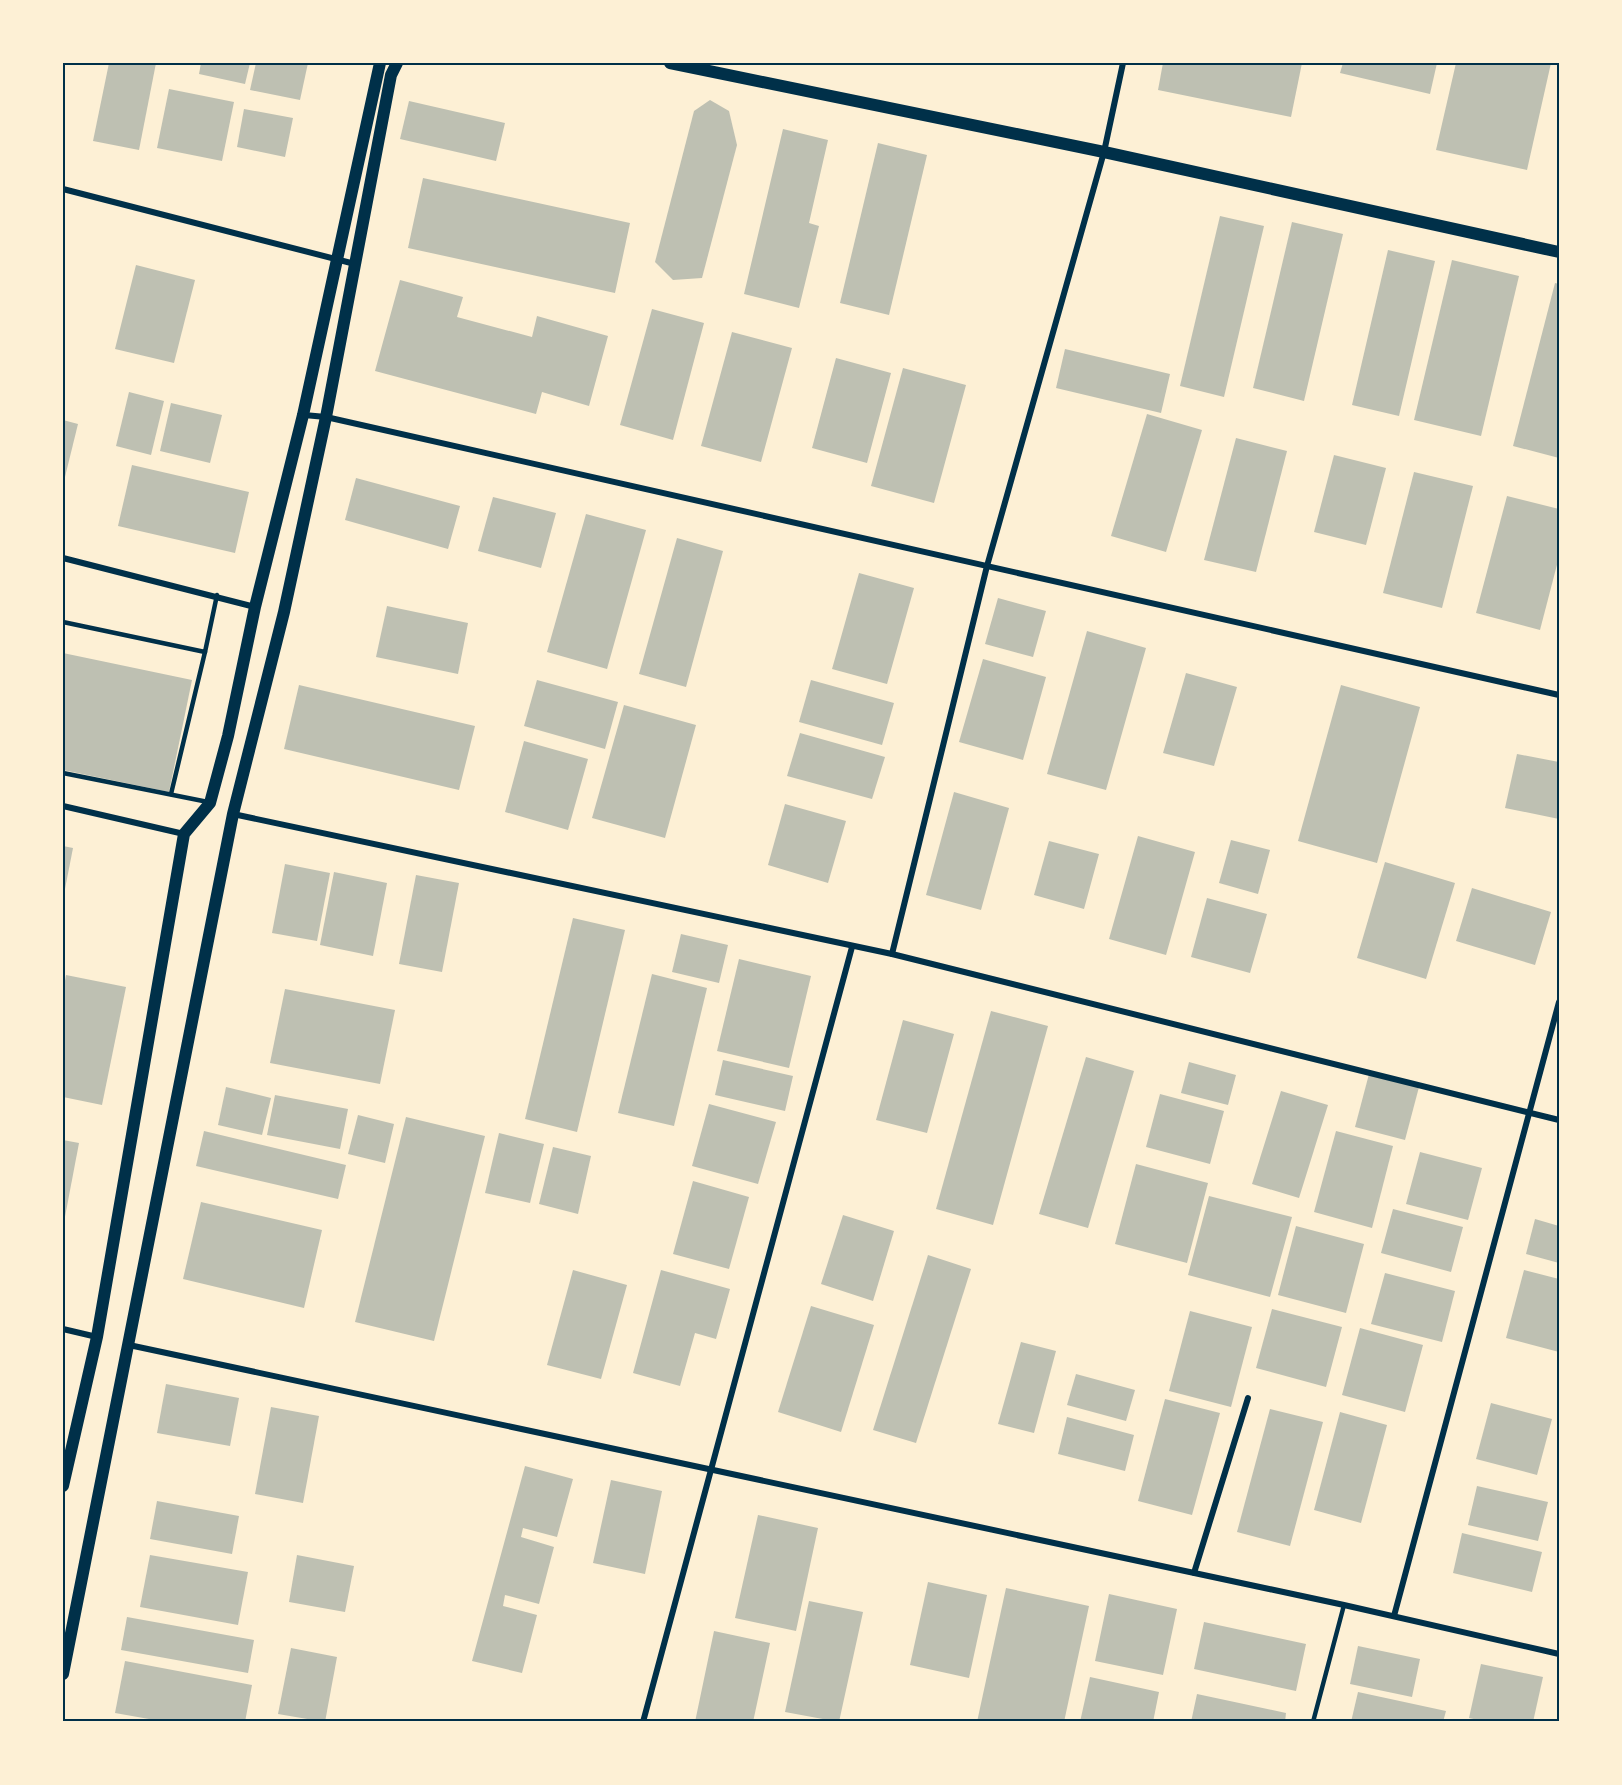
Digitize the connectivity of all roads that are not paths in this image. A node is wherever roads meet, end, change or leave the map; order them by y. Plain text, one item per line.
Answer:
1 (380, 63) edge
2 (397, 63) edge
3 (670, 63) edge
4 (1123, 63) edge
5 (716, 68) edge
6 (1104, 152) junction
7 (63, 189) edge
8 (1559, 252) edge
9 (337, 258) junction
10 (355, 264) junction
11 (303, 415) junction
12 (326, 417) junction
13 (63, 558) edge
14 (987, 566) junction
15 (217, 595) junction
16 (255, 607) junction
17 (63, 622) edge
18 (205, 652) junction
19 (1559, 695) edge
20 (63, 773) edge
21 (171, 795) junction
22 (210, 803) junction
23 (63, 806) edge
24 (233, 814) junction
25 (184, 834) junction
26 (852, 947) junction
27 (892, 954) junction
28 (1559, 1002) edge
29 (1531, 1112) junction
30 (1559, 1120) edge
31 (63, 1329) edge
32 (97, 1337) junction
33 (129, 1345) junction
34 (1248, 1398) dead end
35 (710, 1469) junction
36 (63, 1486) edge
37 (1194, 1573) junction
38 (1344, 1605) junction
39 (1394, 1616) junction
40 (67, 1636) edge
41 (1559, 1654) edge
42 (63, 1674) edge
43 (643, 1722) edge
44 (1313, 1722) edge

1 - 9 main road
2 - 10 main road
3 - 5 main road
4 - 6 street
5 - 6 main road
6 - 8 main road
6 - 14 street
7 - 9 street
9 - 10 street
9 - 11 main road
10 - 12 main road
11 - 12 street
11 - 16 main road
12 - 14 street
12 - 24 main road
13 - 15 street
14 - 19 street
14 - 27 street
15 - 16 street
15 - 18 lane
16 - 22 main road
17 - 18 lane
18 - 21 lane
20 - 21 lane
21 - 22 lane
22 - 25 main road
23 - 25 street
24 - 26 street
24 - 33 main road
25 - 32 main road
26 - 27 street
26 - 35 street
27 - 29 street
28 - 29 street
29 - 30 street
29 - 39 street
31 - 32 street
32 - 36 main road
33 - 35 street
33 - 40 main road
34 - 37 street
35 - 37 street
35 - 43 street
37 - 38 street
38 - 39 street
38 - 44 lane
39 - 41 street
40 - 42 main road

